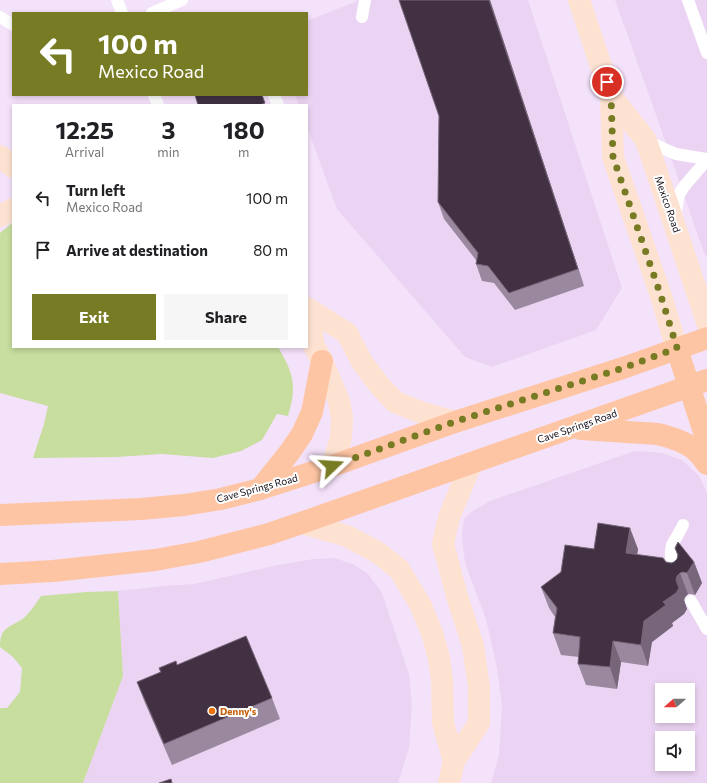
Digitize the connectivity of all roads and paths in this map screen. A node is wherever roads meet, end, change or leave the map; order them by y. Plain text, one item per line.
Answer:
1 (117, 0) edge
2 (182, 0) edge
3 (366, 0) edge
4 (579, 0) edge
5 (688, 0) edge
6 (122, 12) edge
7 (154, 12) edge
8 (362, 17) dead end
9 (707, 53) edge
10 (611, 96) junction
11 (644, 139) junction
12 (0, 156) edge
13 (707, 160) edge
14 (12, 166) edge
15 (0, 173) edge
16 (12, 175) edge
17 (12, 210) edge
18 (0, 216) edge
19 (674, 221) junction
20 (309, 309) edge
21 (707, 322) edge
22 (707, 338) edge
23 (677, 348) junction
24 (322, 361) junction
25 (698, 383) edge
26 (454, 422) junction
27 (572, 428) junction
28 (707, 441) edge
29 (471, 464) junction
30 (707, 464) edge
31 (332, 466) junction
32 (260, 489) junction
33 (0, 514) edge
34 (301, 523) junction
35 (683, 525) dead end
36 (0, 574) edge
37 (678, 577) edge
38 (691, 601) dead end
39 (707, 629) edge
40 (454, 761) junction
41 (450, 783) edge

1 - 6 lane
2 - 7 lane
3 - 8 lane
4 - 10 main road, Mexico Road
5 - 9 lane
10 - 11 main road, Mexico Road
10 - 23 main road, Mexico Road
11 - 13 lane
11 - 19 main road, Mexico Road
12 - 14 main road
13 - 19 lane
15 - 16 main road
17 - 18 main road
19 - 21 main road, Mexico Road
20 - 24 main road
20 - 26 main road
22 - 23 main road, Cave Springs Road
23 - 25 main road, Mexico Road
23 - 26 main road, Cave Springs Road
24 - 31 main road
24 - 32 main road
25 - 27 main road, Cave Springs Road
25 - 28 main road, Mexico Road
26 - 31 main road, Cave Springs Road
27 - 29 main road, Cave Springs Road
27 - 30 main road
29 - 34 main road, Cave Springs Road
29 - 40 main road
31 - 32 main road, Cave Springs Road
32 - 33 main road, Cave Springs Road
34 - 36 main road, Cave Springs Road
34 - 40 main road
35 - 37 lane
38 - 39 lane
40 - 41 main road

